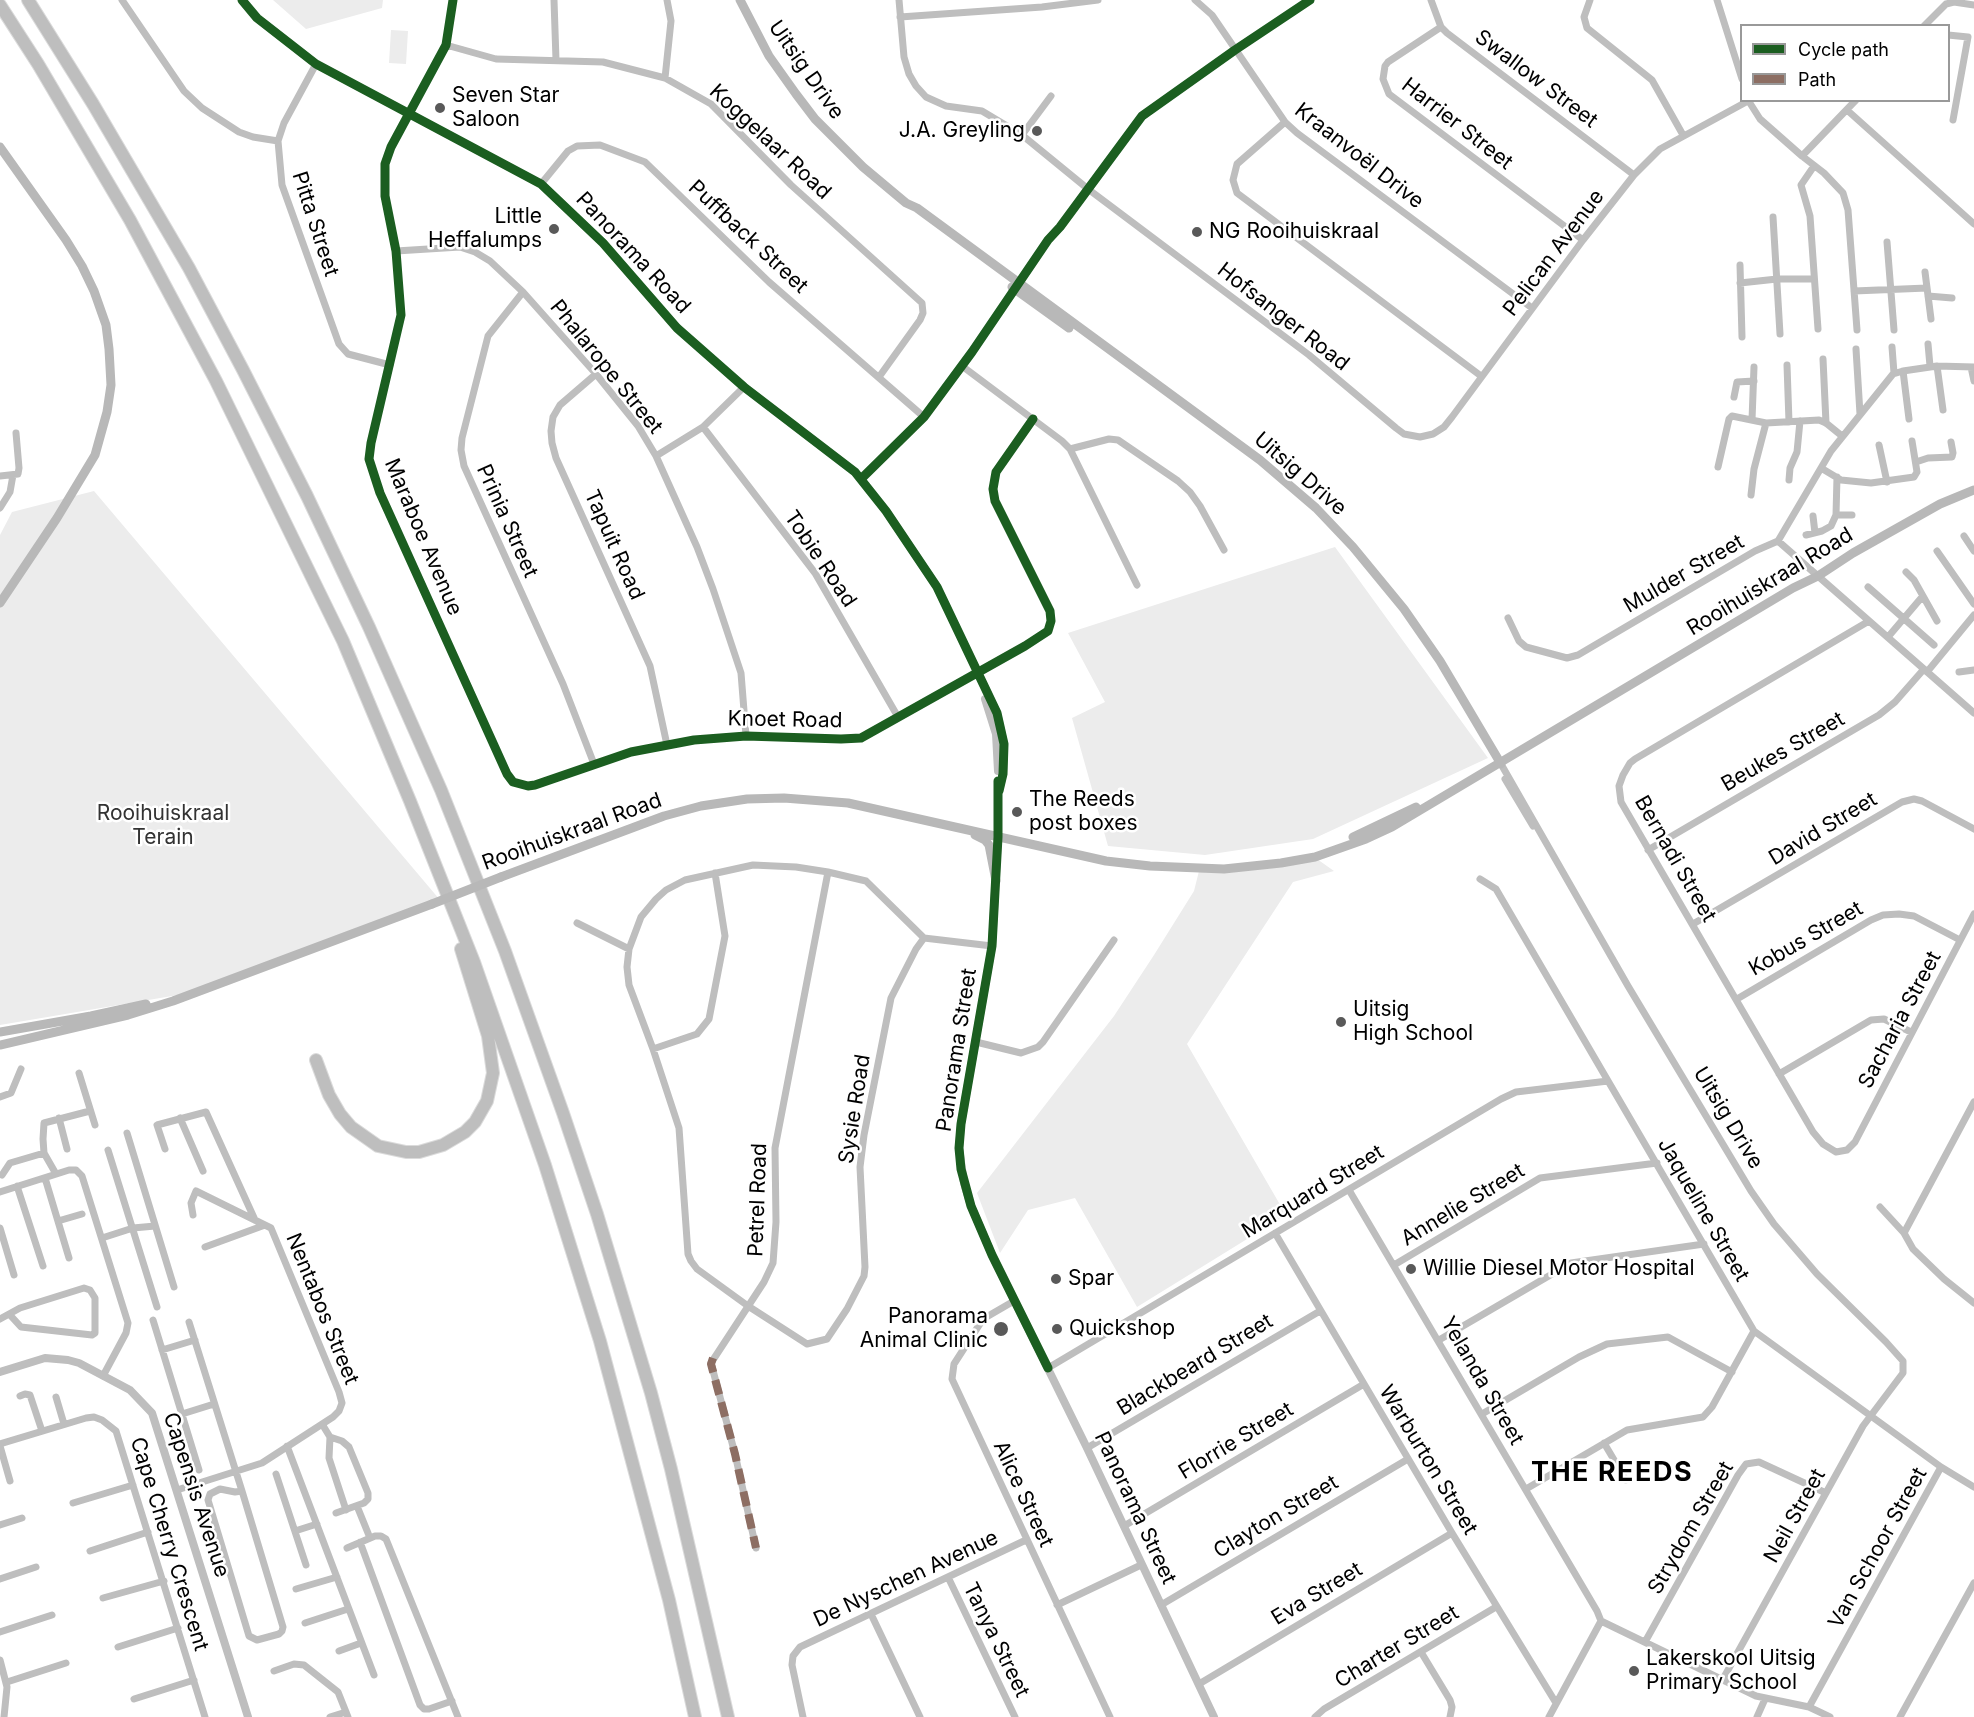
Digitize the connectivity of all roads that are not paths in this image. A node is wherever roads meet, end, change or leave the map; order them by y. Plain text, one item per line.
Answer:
1 (28, 0) edge
2 (122, 0) edge
3 (242, 0) edge
4 (453, 0) edge
5 (554, 0) edge
6 (667, 0) edge
7 (740, 0) edge
8 (899, 0) edge
9 (1098, 0) edge
10 (1195, 0) edge
11 (1310, 0) edge
12 (1431, 0) edge
13 (1590, 0) edge
14 (1717, 0) edge
15 (0, 5) edge
16 (1974, 5) edge
17 (900, 17) junction
18 (1928, 24) edge
19 (1441, 27) junction
20 (1950, 35) edge
21 (446, 45) junction
22 (1235, 50) junction
23 (556, 60) junction
24 (316, 64) junction
25 (1740, 73) edge
26 (665, 78) junction
27 (1052, 96) dead end
28 (1746, 102) edge
29 (1749, 102) edge
30 (1854, 102) edge
31 (1847, 110) junction
32 (408, 114) junction
33 (1953, 120) dead end
34 (1285, 122) junction
35 (1022, 135) junction
36 (1683, 135) junction
37 (279, 141) junction
38 (0, 147) edge
39 (1802, 156) junction
40 (1814, 166) junction
41 (1634, 175) junction
42 (541, 184) junction
43 (1088, 189) junction
44 (1773, 217) dead end
45 (1974, 224) edge
46 (1583, 240) junction
47 (1887, 242) dead end
48 (396, 252) junction
49 (1740, 265) dead end
50 (1925, 272) dead end
51 (1777, 279) junction
52 (1814, 279) junction
53 (1740, 283) junction
54 (1018, 288) junction
55 (1927, 288) junction
56 (1890, 289) junction
57 (1854, 291) junction
58 (523, 292) junction
59 (1928, 296) junction
60 (1952, 298) dead end
61 (1532, 308) junction
62 (1931, 319) dead end
63 (1818, 329) dead end
64 (1857, 330) dead end
65 (1894, 330) dead end
66 (1780, 334) dead end
67 (1742, 337) dead end
68 (1928, 344) dead end
69 (1892, 347) dead end
70 (1856, 349) dead end
71 (1823, 359) dead end
72 (390, 365) junction
73 (1787, 365) dead end
74 (962, 366) junction
75 (1933, 366) junction
76 (1754, 367) dead end
77 (1973, 367) edge
78 (1902, 371) junction
79 (1894, 373) junction
80 (596, 374) junction
81 (1481, 376) junction
82 (879, 377) junction
83 (1754, 381) junction
84 (1974, 381) edge
85 (744, 387) junction
86 (1734, 397) dead end
87 (1943, 410) dead end
88 (1860, 414) junction
89 (924, 417) junction
90 (1033, 419) junction
91 (1909, 419) dead end
92 (1752, 420) junction
93 (1800, 421) junction
94 (1789, 422) junction
95 (1766, 423) junction
96 (1826, 423) junction
97 (703, 427) junction
98 (16, 433) dead end
99 (1404, 434) joint
100 (1842, 436) junction
101 (1912, 441) dead end
102 (1951, 442) dead end
103 (1879, 445) dead end
104 (1070, 449) junction
105 (833, 455) joint
106 (657, 456) junction
107 (1916, 462) junction
108 (1718, 467) dead end
109 (1821, 468) junction
110 (13, 475) junction
111 (0, 476) edge
112 (1836, 477) junction
113 (861, 479) junction
114 (1789, 480) dead end
115 (1887, 482) junction
116 (1974, 490) edge
117 (1751, 495) dead end
118 (0, 508) edge
119 (1836, 515) junction
120 (1852, 515) dead end
121 (1813, 516) dead end
122 (1815, 533) junction
123 (1806, 534) dead end
124 (1964, 536) dead end
125 (1778, 541) junction
126 (1224, 550) dead end
127 (1936, 551) dead end
128 (1974, 552) edge
129 (1906, 572) dead end
130 (1818, 576) junction
131 (1137, 585) dead end
132 (1868, 587) dead end
133 (1922, 597) junction
134 (0, 603) edge
135 (1974, 604) edge
136 (1974, 615) edge
137 (1508, 618) dead end
138 (1905, 619) junction
139 (1869, 621) junction
140 (1936, 621) dead end
141 (1888, 637) junction
142 (1934, 645) dead end
143 (974, 670) junction
144 (1925, 670) junction
145 (1974, 670) edge
146 (1959, 672) dead end
147 (1974, 713) edge
148 (898, 717) junction
149 (746, 736) junction
150 (667, 745) junction
151 (387, 746) junction
152 (1498, 763) junction
153 (594, 764) junction
154 (535, 785) joint
155 (958, 828) junction
156 (1974, 829) edge
157 (998, 835) junction
158 (1648, 850) junction
159 (828, 872) junction
160 (715, 873) junction
161 (1480, 879) dead end
162 (996, 881) junction
163 (1974, 914) edge
164 (577, 922) dead end
165 (1693, 924) junction
166 (924, 938) junction
167 (1114, 940) dead end
168 (1960, 940) junction
169 (993, 946) junction
170 (629, 949) junction
171 (215, 986) junction
172 (1737, 999) junction
173 (0, 1032) edge
174 (1911, 1032) junction
175 (976, 1042) junction
176 (0, 1045) edge
177 (653, 1049) junction
178 (316, 1060) dead end
179 (21, 1069) dead end
180 (80, 1073) dead end
181 (1779, 1074) junction
182 (1608, 1081) junction
183 (0, 1097) edge
184 (1974, 1102) edge
185 (90, 1111) junction
186 (180, 1118) junction
187 (59, 1119) junction
188 (94, 1125) dead end
189 (127, 1133) dead end
190 (1855, 1142) joint
191 (67, 1149) dead end
192 (165, 1149) dead end
193 (108, 1150) dead end
194 (45, 1153) junction
195 (1657, 1163) junction
196 (203, 1171) dead end
197 (56, 1174) junction
198 (2, 1175) dead end
199 (45, 1178) junction
200 (17, 1186) junction
201 (1349, 1190) junction
202 (0, 1191) edge
203 (1880, 1207) dead end
204 (82, 1214) dead end
205 (193, 1215) dead end
206 (255, 1220) junction
207 (58, 1221) junction
208 (155, 1226) junction
209 (268, 1226) junction
210 (0, 1228) edge
211 (133, 1228) junction
212 (1275, 1233) junction
213 (1904, 1233) junction
214 (102, 1238) junction
215 (1704, 1244) junction
216 (205, 1247) dead end
217 (69, 1258) dead end
218 (1394, 1265) junction
219 (43, 1266) dead end
220 (14, 1275) dead end
221 (174, 1287) dead end
222 (1973, 1299) edge
223 (1014, 1301) junction
224 (748, 1306) junction
225 (157, 1307) dead end
226 (1320, 1311) junction
227 (10, 1315) junction
228 (0, 1319) edge
229 (153, 1320) dead end
230 (189, 1322) dead end
231 (1754, 1331) junction
232 (195, 1340) junction
233 (1439, 1340) junction
234 (162, 1350) junction
235 (1048, 1368) junction
236 (0, 1372) edge
237 (1732, 1372) junction
238 (1903, 1373) joint
239 (103, 1376) junction
240 (1364, 1384) junction
241 (20, 1396) dead end
242 (56, 1397) dead end
243 (214, 1404) junction
244 (182, 1414) junction
245 (1482, 1414) junction
246 (1870, 1416) junction
247 (64, 1424) junction
248 (322, 1424) junction
249 (42, 1431) junction
250 (330, 1437) junction
251 (1604, 1443) junction
252 (1, 1445) edge
253 (287, 1446) junction
254 (1087, 1448) junction
255 (1408, 1458) junction
256 (1941, 1467) junction
257 (10, 1470) dead end
258 (199, 1470) dead end
259 (235, 1472) junction
260 (276, 1474) dead end
261 (1626, 1480) dead end
262 (10, 1481) dead end
263 (133, 1485) junction
264 (1974, 1487) edge
265 (1526, 1489) junction
266 (177, 1490) junction
267 (242, 1491) junction
268 (1826, 1493) junction
269 (73, 1503) dead end
270 (357, 1506) junction
271 (346, 1510) junction
272 (336, 1513) dead end
273 (22, 1518) dead end
274 (317, 1524) junction
275 (0, 1525) edge
276 (1124, 1526) junction
277 (295, 1531) junction
278 (148, 1532) junction
279 (1452, 1533) junction
280 (370, 1538) junction
281 (1026, 1540) junction
282 (360, 1542) junction
283 (347, 1548) dead end
284 (756, 1548) dead end
285 (90, 1551) dead end
286 (306, 1565) dead end
287 (1141, 1565) junction
288 (36, 1568) dead end
289 (337, 1577) junction
290 (948, 1577) junction
291 (0, 1579) edge
292 (164, 1581) junction
293 (1974, 1583) edge
294 (296, 1589) dead end
295 (103, 1598) dead end
296 (1057, 1605) junction
297 (1161, 1605) junction
298 (1496, 1607) junction
299 (348, 1609) junction
300 (871, 1614) junction
301 (52, 1615) dead end
302 (1601, 1621) junction
303 (305, 1623) dead end
304 (178, 1628) junction
305 (0, 1632) edge
306 (1645, 1642) junction
307 (361, 1643) junction
308 (118, 1647) dead end
309 (339, 1651) dead end
310 (1421, 1652) junction
311 (0, 1659) edge
312 (66, 1663) dead end
313 (274, 1671) dead end
314 (374, 1675) dead end
315 (194, 1680) junction
316 (1723, 1680) junction
317 (7, 1682) junction
318 (1199, 1684) junction
319 (134, 1699) dead end
320 (1765, 1699) junction
321 (452, 1701) junction
322 (1556, 1703) junction
323 (1809, 1707) junction
324 (347, 1715) edge
325 (4, 1717) edge
326 (205, 1717) edge
327 (248, 1717) edge
328 (330, 1717) edge
329 (458, 1717) edge
330 (694, 1717) edge
331 (728, 1717) edge
332 (803, 1717) edge
333 (920, 1717) edge
334 (1015, 1717) edge
335 (1110, 1717) edge
336 (1214, 1717) edge
337 (1315, 1717) edge
338 (1450, 1717) edge
339 (1549, 1717) edge
340 (1757, 1717) edge
341 (1830, 1717) edge
342 (1900, 1717) edge

1 - 331 highway
2 - 37 street
3 - 24 street, Panorama Road
4 - 21 street, Maraboe Avenue
5 - 23 street
6 - 26 street
7 - 54 main road, Uitsig Drive
8 - 17 street, Hofsanger Road
9 - 17 street
10 - 22 street, Kraanvoël Drive
11 - 22 street
12 - 19 street
13 - 36 street
14 - 25 street
15 - 151 highway
16 - 18 street
17 - 35 street, Hofsanger Road
19 - 41 street, Swallow Street
19 - 46 street, Harrier Street
20 - 33 street
21 - 23 street, Koggelaar Road
21 - 32 street, Maraboe Avenue
22 - 34 street, Kraanvoël Drive
22 - 43 street
23 - 26 street, Koggelaar Road
24 - 32 street, Panorama Road
24 - 37 street, Pitta Street
26 - 82 street, Koggelaar Road
27 - 35 street
28 - 36 street, Pelican Avenue
29 - 39 street
30 - 31 street
31 - 39 street
31 - 45 street
32 - 42 street, Panorama Road
32 - 48 street, Maraboe Avenue
34 - 61 street, Kraanvoël Drive
34 - 81 street
35 - 43 street, Hofsanger Road
36 - 41 street, Pelican Avenue
37 - 72 street, Pitta Street
38 - 134 main road
39 - 40 street
40 - 52 street
40 - 57 street
41 - 46 street, Pelican Avenue
42 - 82 street, Puffback Street
42 - 85 street, Panorama Road
43 - 54 street
43 - 99 street, Hofsanger Road
44 - 51 street
46 - 61 street, Pelican Avenue
47 - 56 street
48 - 58 street, Phalarope Street
48 - 72 street, Maraboe Avenue
49 - 53 street
50 - 55 street
51 - 52 street
51 - 53 street
51 - 66 street
52 - 63 street
53 - 67 street
54 - 74 street
54 - 152 main road, Uitsig Drive
55 - 56 street
55 - 59 street
56 - 57 street
56 - 65 street
57 - 64 street
58 - 80 street, Phalarope Street
58 - 153 street, Prinia Street
59 - 60 street
59 - 62 street
61 - 81 street, Pelican Avenue
68 - 75 street
69 - 79 street
70 - 88 street
71 - 96 street
72 - 154 street, Maraboe Avenue
73 - 94 street
74 - 89 street
74 - 90 street
75 - 77 street
75 - 78 street
75 - 87 street
76 - 83 street
77 - 84 street
78 - 79 street
78 - 91 street
79 - 88 street, Mulder Street
80 - 106 street, Phalarope Street
80 - 150 street, Tapuit Road
81 - 99 street, Pelican Avenue
82 - 89 street, Puffback Street
83 - 86 street
83 - 92 street
85 - 97 street
85 - 105 street, Panorama Road
88 - 100 street, Mulder Street
89 - 113 street
90 - 104 street
90 - 143 street, Knoet Road
92 - 95 street
92 - 108 street
93 - 94 street
93 - 96 street
93 - 114 street
94 - 95 street
95 - 117 street
96 - 100 street
97 - 106 street
97 - 148 street, Tobie Road
98 - 110 street
100 - 109 street, Mulder Street
101 - 107 street
102 - 107 street
103 - 115 street
104 - 126 street
104 - 131 street
105 - 113 street, Panorama Street
106 - 149 street, Phalarope Street
107 - 115 street
109 - 112 street
109 - 125 street, Mulder Street
110 - 111 street
110 - 118 street
112 - 115 street
112 - 119 street
113 - 143 street, Panorama Street
116 - 130 main road, Rooihuiskraal Road
119 - 120 street
119 - 122 street
121 - 122 street
122 - 123 street
124 - 128 street
125 - 130 street
125 - 137 street, Mulder Street
127 - 135 street
129 - 133 street
130 - 139 street
130 - 152 main road, Rooihuiskraal Road
132 - 138 street
133 - 138 street
133 - 140 street
136 - 144 street, Beukes Street
138 - 141 street
138 - 142 street
139 - 141 street
139 - 158 street, Bernadi Street
141 - 144 street
143 - 148 street, Knoet Road
143 - 157 street, Panorama Street
144 - 147 street
144 - 158 street, Beukes Street
145 - 146 street
148 - 149 street, Knoet Road
149 - 150 street, Knoet Road
150 - 153 street, Knoet Road
151 - 178 highway
151 - 330 highway
152 - 157 main road, Rooihuiskraal Road
152 - 238 street, Uitsig Drive
153 - 154 street, Knoet Road
155 - 157 main road, Rooihuiskraal Road
155 - 162 main road
155 - 171 main road, Rooihuiskraal Road, bridge
156 - 165 street, David Street
157 - 162 street, Panorama Street
158 - 165 street, Bernadi Street
159 - 160 street
159 - 166 street
159 - 224 street, Petrel Road
160 - 170 street
160 - 177 street
161 - 182 street, Jaqueline Street
162 - 169 street, Panorama Street
163 - 168 street, Sacharia Street
164 - 170 street
165 - 172 street, Bernadi Street
166 - 169 street
166 - 224 street, Sysie Road
167 - 175 street
168 - 172 street, Kobus Street
168 - 174 street, Sacharia Street
169 - 175 street, Panorama Street
170 - 177 street
171 - 173 main road, Rooihuiskraal Road
171 - 176 main road, Rooihuiskraal Road
172 - 181 street, Bernadi Street
174 - 181 street
174 - 190 street, Sacharia Street
175 - 223 street, Panorama Street
177 - 224 street
179 - 183 street
180 - 185 street
181 - 190 street, Bernadi Street
182 - 195 street, Jaqueline Street
182 - 201 street, Marquard Street
184 - 213 street
185 - 187 street
185 - 188 street
186 - 192 street
186 - 196 street
186 - 206 street
187 - 191 street
187 - 194 street
189 - 208 street
193 - 211 street
194 - 197 street
194 - 198 street
195 - 215 street, Jaqueline Street
195 - 218 street, Annelie Street
197 - 199 street
197 - 214 street
199 - 200 street
199 - 207 street
200 - 202 street
200 - 219 street
201 - 212 street, Marquard Street
201 - 218 street, Yelanda Street
203 - 213 street
204 - 207 street
205 - 206 street
206 - 209 street
207 - 217 street
208 - 211 street
208 - 221 street
209 - 216 street
209 - 248 street, Nentabos Street
210 - 220 street
211 - 214 street
211 - 225 street
212 - 226 street, Warburton Street
212 - 235 street, Marquard Street
213 - 222 street
214 - 239 street
215 - 231 street, Jaqueline Street
215 - 233 street
218 - 233 street, Yelanda Street
223 - 235 street, Panorama Street
223 - 281 street, Alice Street
224 - 284 street, Petrel Road
226 - 240 street, Warburton Street
226 - 254 street, Blackbeard Street
227 - 227 street
227 - 228 street
229 - 234 street
230 - 232 street
231 - 237 street
231 - 246 street, Jaqueline Street
232 - 234 street
232 - 243 street
233 - 245 street, Yelanda Street
234 - 244 street
235 - 254 street, Panorama Street
236 - 239 street, Capensis Avenue
237 - 245 street
237 - 251 street
238 - 246 street, Neil Street
239 - 266 street, Capensis Avenue
240 - 255 street, Warburton Street
240 - 276 street, Florrie Street
241 - 249 street
242 - 247 street
243 - 244 street
243 - 259 street
244 - 258 street
245 - 265 street, Yelanda Street
246 - 256 street, Jaqueline Street
246 - 268 street, Neil Street
247 - 249 street, Cape Cherry Crescent
247 - 263 street, Cape Cherry Crescent
248 - 250 street
248 - 253 street
249 - 252 street, Cape Cherry Crescent
250 - 270 street
250 - 271 street
251 - 261 street
251 - 265 street
252 - 257 street
252 - 262 street
253 - 259 street
253 - 274 street
254 - 276 street, Panorama Street
255 - 279 street, Warburton Street
255 - 297 street, Clayton Street
256 - 264 street, Jaqueline Street
256 - 323 street, Van Schoor Street
259 - 266 street
259 - 267 street
260 - 277 street
263 - 269 street
263 - 278 street, Cape Cherry Crescent
265 - 302 street, Yelanda Street
266 - 327 street, Capensis Avenue
267 - 267 street
268 - 306 street, Strydom Street
268 - 316 street, Neil Street
270 - 271 street
270 - 280 street
271 - 272 street
273 - 275 street
274 - 277 street
274 - 289 street
276 - 287 street, Panorama Street
277 - 286 street
278 - 285 street
278 - 292 street, Cape Cherry Crescent
279 - 298 street, Warburton Street
279 - 318 street, Eva Street
280 - 282 street
280 - 321 street
281 - 290 street, De Nyschen Avenue
281 - 296 street, Alice Street
282 - 283 street
282 - 321 street
287 - 296 street
287 - 297 street, Panorama Street
288 - 291 street
289 - 294 street
289 - 299 street
290 - 300 street, De Nyschen Avenue
290 - 334 street, Tanya Street
292 - 295 street
292 - 304 street, Cape Cherry Crescent
293 - 342 street
296 - 335 street, Alice Street
297 - 318 street, Panorama Street
298 - 310 street, Charter Street
298 - 322 street, Warburton Street
299 - 303 street
299 - 307 street
300 - 332 street, De Nyschen Avenue
300 - 333 street
301 - 305 street
302 - 306 street
302 - 322 street
304 - 308 street
304 - 315 street, Cape Cherry Crescent
306 - 316 street
307 - 309 street
307 - 314 street
310 - 337 street, Charter Street
310 - 338 street
311 - 317 street
312 - 317 street
313 - 324 street
315 - 319 street
315 - 326 street, Cape Cherry Crescent
316 - 320 street
317 - 325 street
318 - 336 street, Panorama Street
320 - 323 street
320 - 340 street
321 - 329 street
322 - 339 street
323 - 341 street
324 - 328 street

